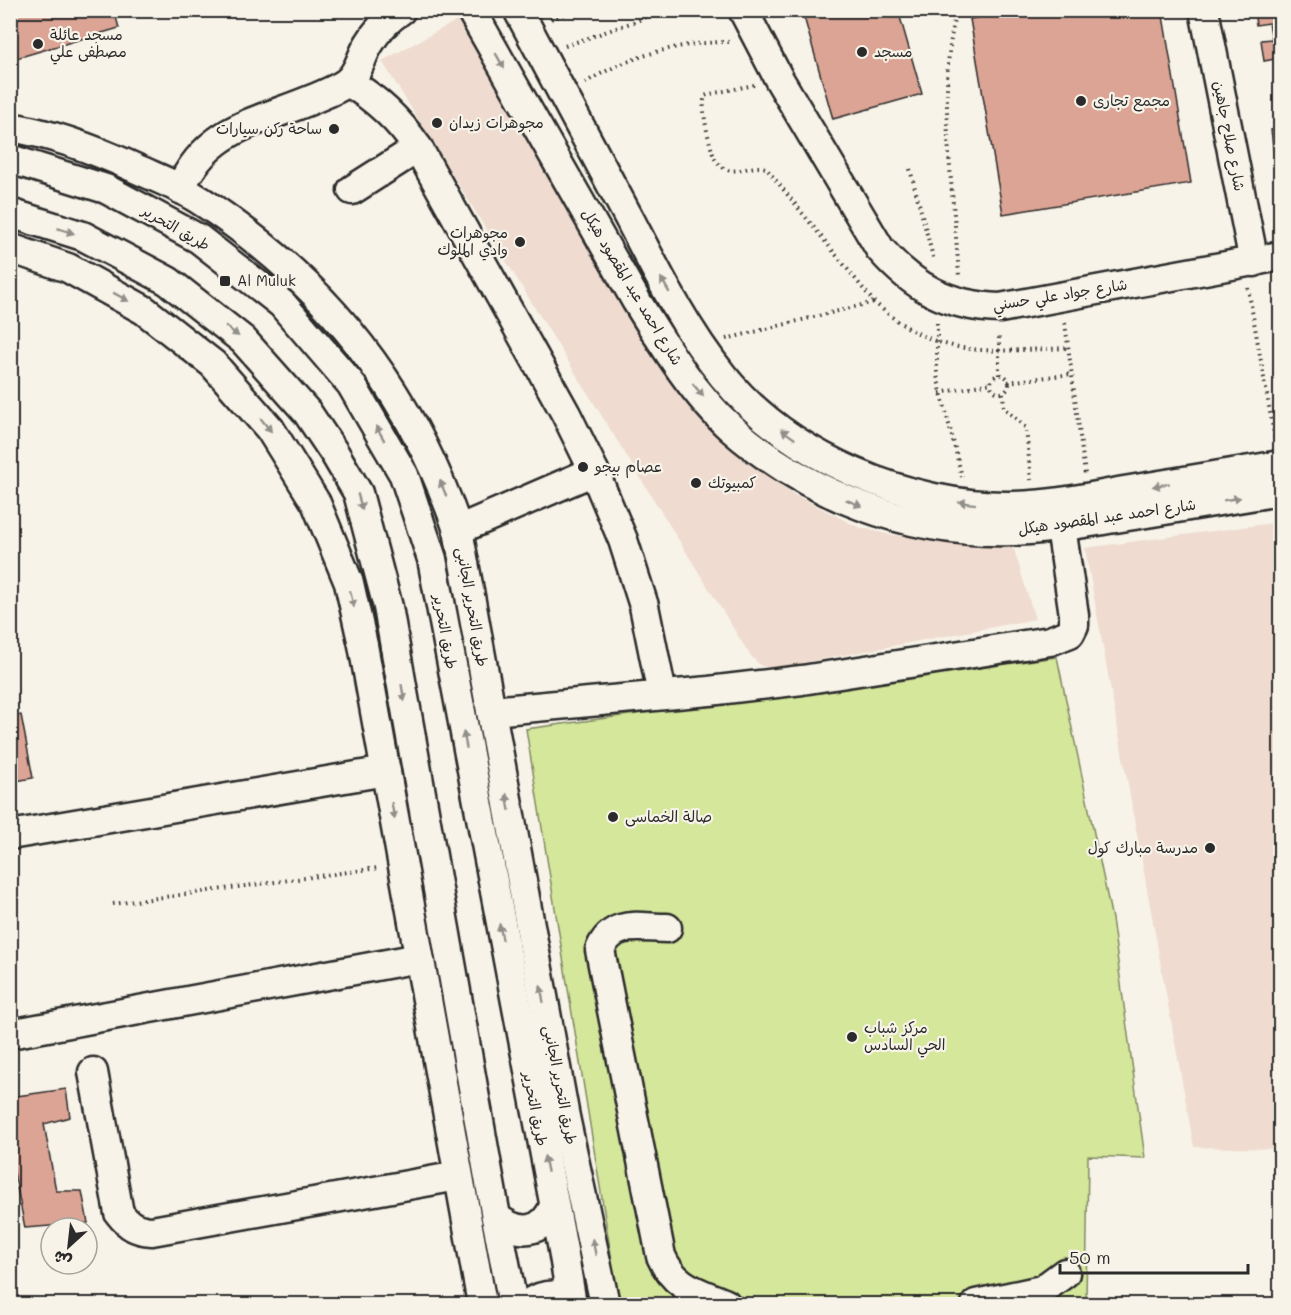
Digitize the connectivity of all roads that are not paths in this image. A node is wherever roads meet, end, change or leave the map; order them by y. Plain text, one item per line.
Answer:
1 (401, 10) edge
2 (471, 10) edge
3 (518, 10) edge
4 (743, 10) edge
5 (1204, 10) edge
6 (348, 82) junction
7 (10, 127) edge
8 (418, 148) junction
9 (105, 154) junction
10 (23, 164) edge
11 (180, 189) junction
12 (352, 190) dead end
13 (10, 213) edge
14 (10, 248) edge
15 (1260, 260) edge
16 (751, 405) junction
17 (730, 428) junction
18 (594, 471) junction
19 (1280, 474) edge
20 (1061, 527) junction
21 (458, 530) junction
22 (388, 607) junction
23 (476, 632) junction
24 (363, 645) junction
25 (451, 667) junction
26 (662, 694) junction
27 (491, 711) junction
28 (386, 771) junction
29 (10, 835) edge
30 (667, 928) dead end
31 (419, 958) junction
32 (10, 1034) edge
33 (93, 1072) dead end
34 (458, 1176) junction
35 (554, 1206) junction
36 (496, 1216) junction
37 (1065, 1273) dead end
38 (572, 1302) edge
39 (482, 1305) edge
40 (513, 1305) edge
41 (528, 1305) edge
42 (605, 1305) edge
43 (726, 1305) edge
44 (976, 1305) edge

1 - 6 street
2 -> 17 street, شارع احمد عبد المقصود هيكل
16 -> 3 street, شارع احمد عبد المقصود هيكل
4 - 15 street, شارع جواد علي حسني
5 - 15 street, شارع صلاح جاهين
6 - 8 street
6 - 11 street
7 - 9 street, طريق التحرير الجانبى
8 - 12 street
8 - 18 street
9 - 10 street
9 - 11 street, طريق التحرير الجانبى
25 -> 10 street, طريق التحرير
21 -> 11 street, طريق التحرير الجانبى
13 -> 22 street
14 -> 24 street
16 - 17 street
19 -> 16 street, شارع احمد عبد المقصود هيكل
17 -> 20 street, شارع احمد عبد المقصود هيكل
18 - 21 street
18 - 26 street
20 -> 19 street, شارع احمد عبد المقصود هيكل
20 - 26 street
21 - 23 street, طريق التحرير الجانبى
22 - 24 street
22 -> 36 street
23 - 25 street
23 - 27 street, طريق التحرير الجانبى
24 - 28 street
35 -> 25 street, طريق التحرير
26 - 27 street
42 -> 27 street, طريق التحرير الجانبى
28 - 29 street
28 -> 31 street
30 - 43 street
31 - 32 street
31 - 34 street
33 - 34 street
34 - 39 street
35 - 36 street
35 - 38 street, طريق التحرير
36 - 40 street
37 - 44 street
38 - 41 street

